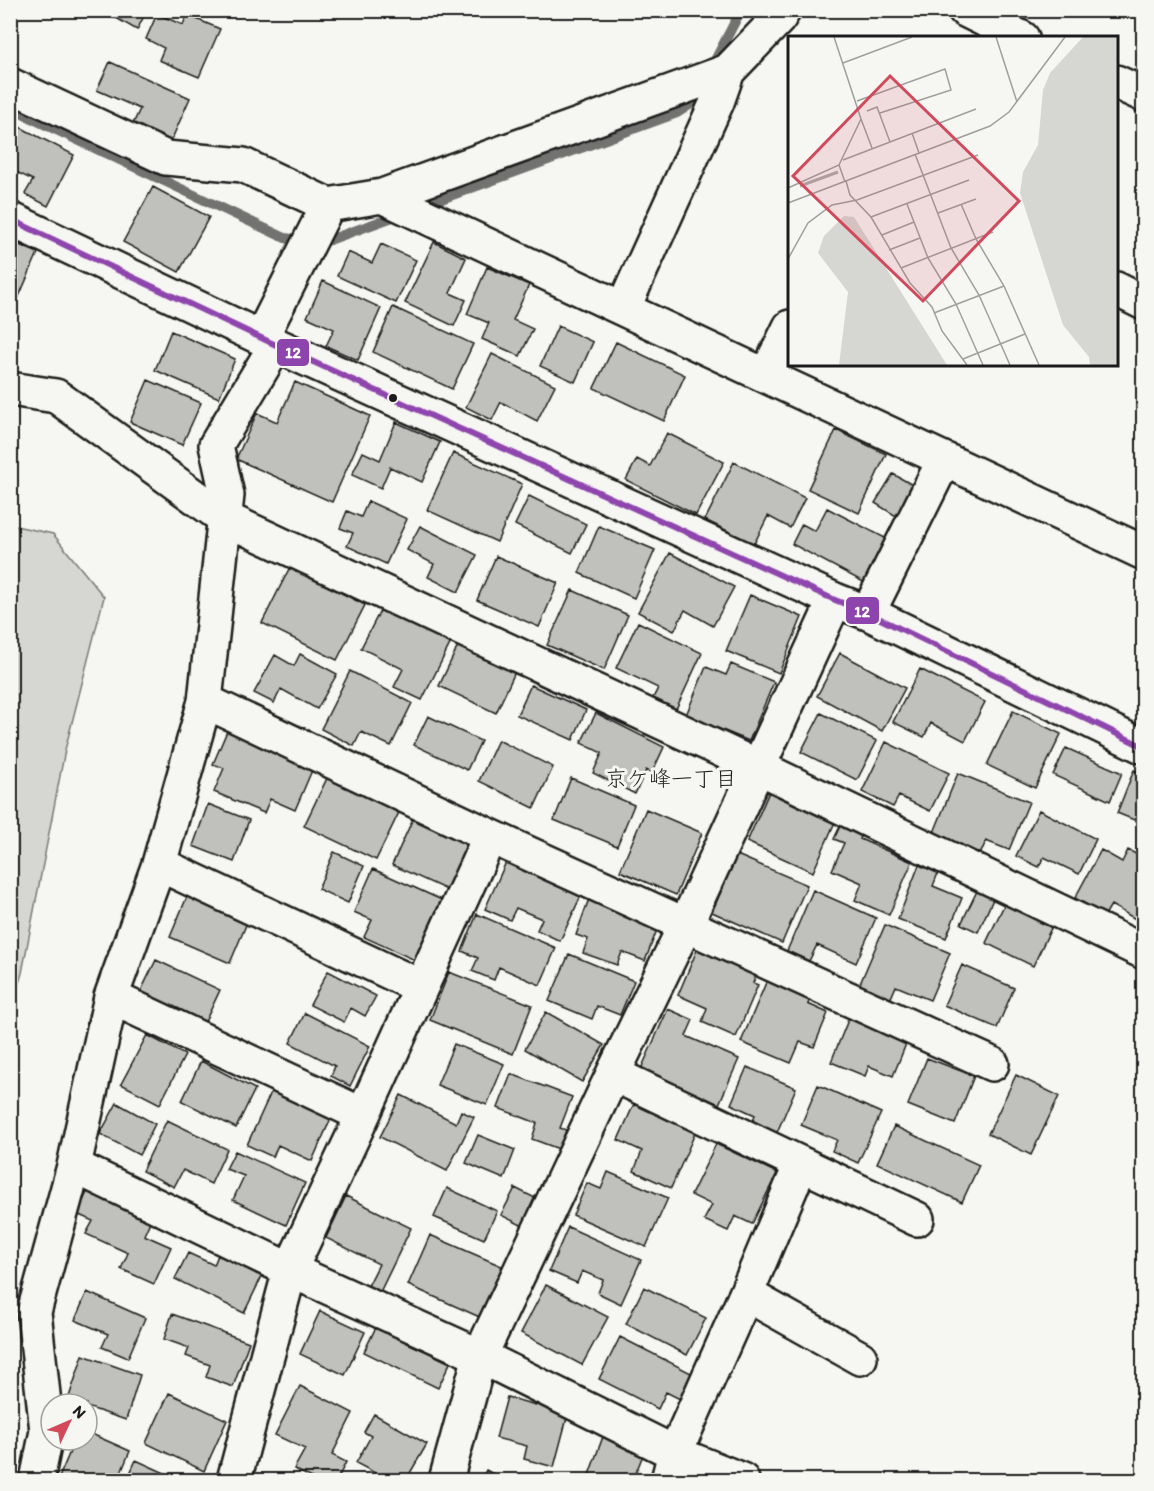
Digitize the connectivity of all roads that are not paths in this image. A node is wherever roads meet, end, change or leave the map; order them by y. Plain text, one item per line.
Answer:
1 (783, 10) edge
2 (965, 10) edge
3 (1018, 36) edge
4 (728, 71) junction
5 (1118, 83) edge
6 (10, 85) edge
7 (1143, 95) edge
8 (382, 196) junction
9 (328, 205) junction
10 (10, 219) edge
11 (1118, 291) edge
12 (1143, 303) edge
13 (622, 309) junction
14 (788, 329) edge
15 (268, 341) junction
16 (766, 376) junction
17 (10, 389) edge
18 (944, 460) junction
19 (224, 518) junction
20 (1143, 553) edge
21 (835, 600) junction
22 (868, 613) junction
23 (205, 701) junction
24 (1143, 747) edge
25 (758, 767) junction
26 (490, 836) junction
27 (159, 864) junction
28 (686, 924) junction
29 (1143, 952) edge
30 (421, 987) junction
31 (111, 997) junction
32 (992, 1064) dead end
33 (613, 1074) junction
34 (363, 1116) junction
35 (801, 1164) junction
36 (74, 1166) junction
37 (917, 1219) dead end
38 (290, 1270) junction
39 (746, 1294) junction
40 (480, 1356) junction
41 (860, 1358) dead end
42 (672, 1467) edge
43 (37, 1480) edge
44 (234, 1480) edge
45 (447, 1480) edge
46 (742, 1480) edge

1 - 4 street
2 - 3 street
4 - 8 street
4 - 13 street
5 - 7 street
6 - 9 street
8 - 9 street
8 - 13 street
9 - 15 street
10 - 15 street
11 - 12 street
13 - 16 street
14 - 16 street
15 - 19 street
15 - 21 street
16 - 18 street
17 - 19 street
18 - 20 street
18 - 22 street
19 - 23 street
19 - 25 street
21 - 22 street
21 - 25 street
22 - 24 street
23 - 26 street
23 - 27 street
25 - 28 street
25 - 29 street
26 - 28 street
26 - 30 street
27 - 30 street
27 - 31 street
28 - 32 street
28 - 33 street
30 - 34 street
31 - 34 street
31 - 36 street
33 - 35 street
33 - 40 street
34 - 38 street
35 - 37 street
35 - 39 street
36 - 38 street
36 - 43 street
38 - 40 street
38 - 44 street
39 - 41 street
39 - 42 street
40 - 42 street
40 - 45 street
42 - 46 street

